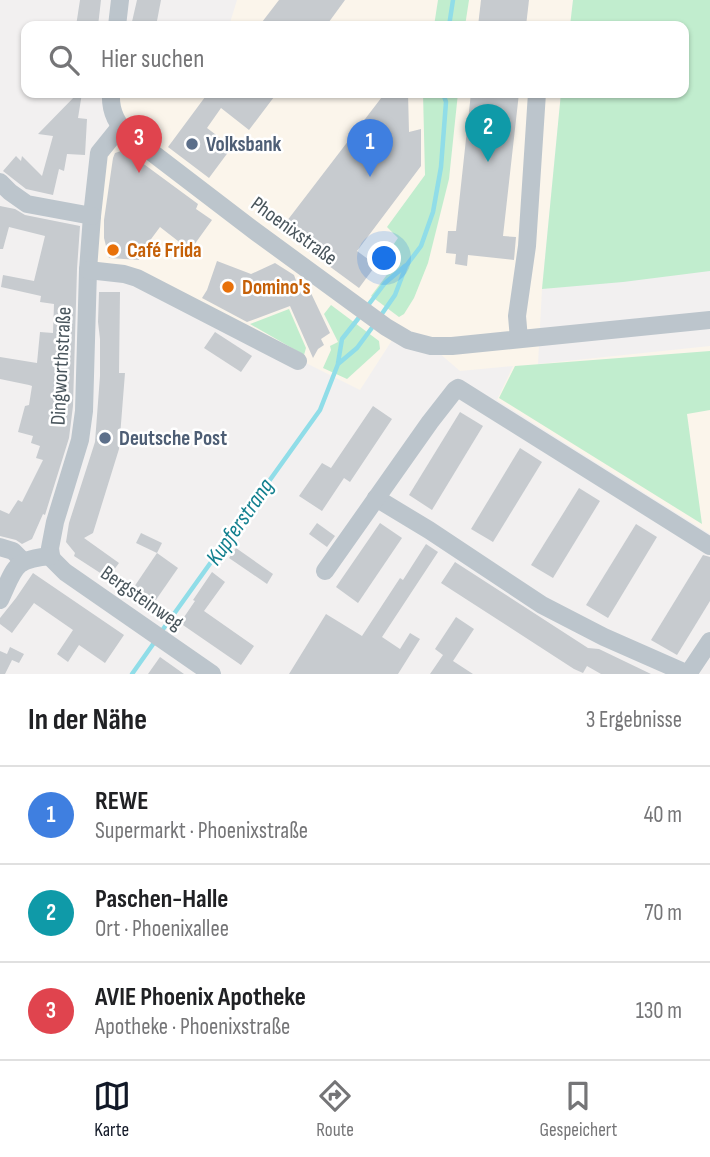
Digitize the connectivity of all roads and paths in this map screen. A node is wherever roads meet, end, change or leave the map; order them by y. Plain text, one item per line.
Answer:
1 (120, 0) edge
2 (118, 21) edge
3 (111, 98) edge
4 (537, 98) edge
5 (120, 127) junction
6 (0, 182) edge
7 (92, 216) junction
8 (88, 270) junction
9 (710, 320) edge
10 (519, 339) junction
11 (298, 361) dead end
12 (376, 498) junction
13 (0, 547) edge
14 (710, 547) edge
15 (51, 556) junction
16 (23, 561) junction
17 (325, 571) dead end
18 (0, 600) edge
19 (710, 642) edge
20 (212, 674) edge
21 (688, 674) edge

1 - 2 street
3 - 5 street
4 - 10 street
5 - 7 street, Dingworthstraße
5 - 10 street, Phoenixstraße
6 - 7 street
7 - 8 street, Dingworthstraße
8 - 11 street
8 - 15 street, Dingworthstraße
9 - 10 street, Phoenixstraße
12 - 14 street
12 - 17 street
12 - 21 street
13 - 16 street
15 - 16 street
15 - 20 street, Bergsteinweg
16 - 18 street
19 - 21 street

